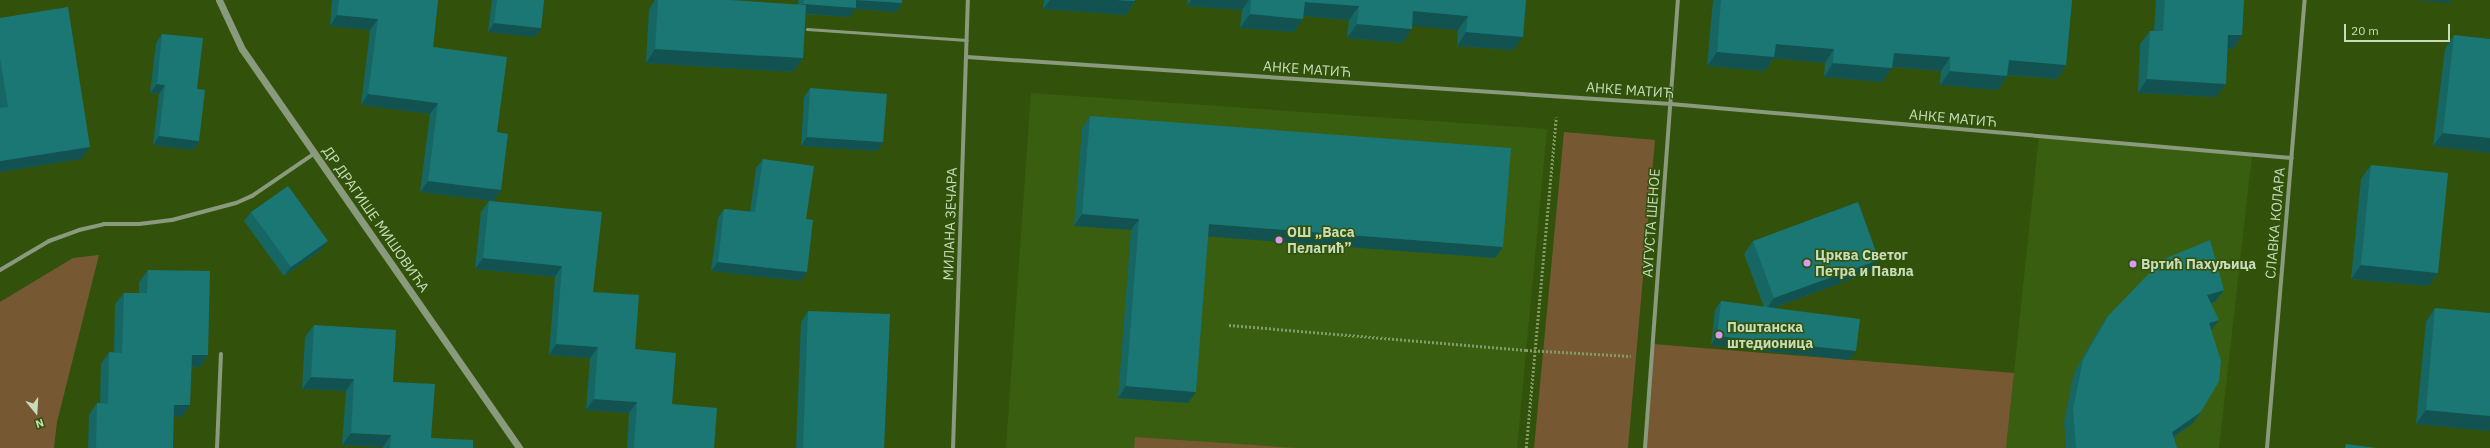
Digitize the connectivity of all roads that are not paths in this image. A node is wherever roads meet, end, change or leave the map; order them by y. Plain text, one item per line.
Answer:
1 (219, 0) edge
2 (968, 0) edge
3 (1678, 0) edge
4 (2305, 0) edge
5 (806, 29) edge
6 (967, 40) junction
7 (967, 58) junction
8 (1671, 104) junction
9 (316, 153) junction
10 (2292, 158) junction
11 (0, 270) edge
12 (221, 354) dead end
13 (217, 448) edge
14 (519, 448) edge
15 (953, 448) edge
16 (1645, 448) edge
17 (2267, 448) edge

1 - 9 street, ДР ДРАГИШЕ МИШОВИЋА
2 - 6 street, МИЛАНА ЗЕЧАРА
3 - 8 street, АУГУСТА ШЕНОЕ
4 - 10 street, СЛАВКА КОЛАРА
5 - 6 lane
6 - 7 street, МИЛАНА ЗЕЧАРА
7 - 8 street, АНКЕ МАТИЋ
7 - 15 street, МИЛАНА ЗЕЧАРА
8 - 10 street, АНКЕ МАТИЋ
8 - 16 street, АУГУСТА ШЕНОЕ
9 - 11 street
9 - 14 street, ДР ДРАГИШЕ МИШОВИЋА
10 - 17 street, СЛАВКА КОЛАРА
12 - 13 street

